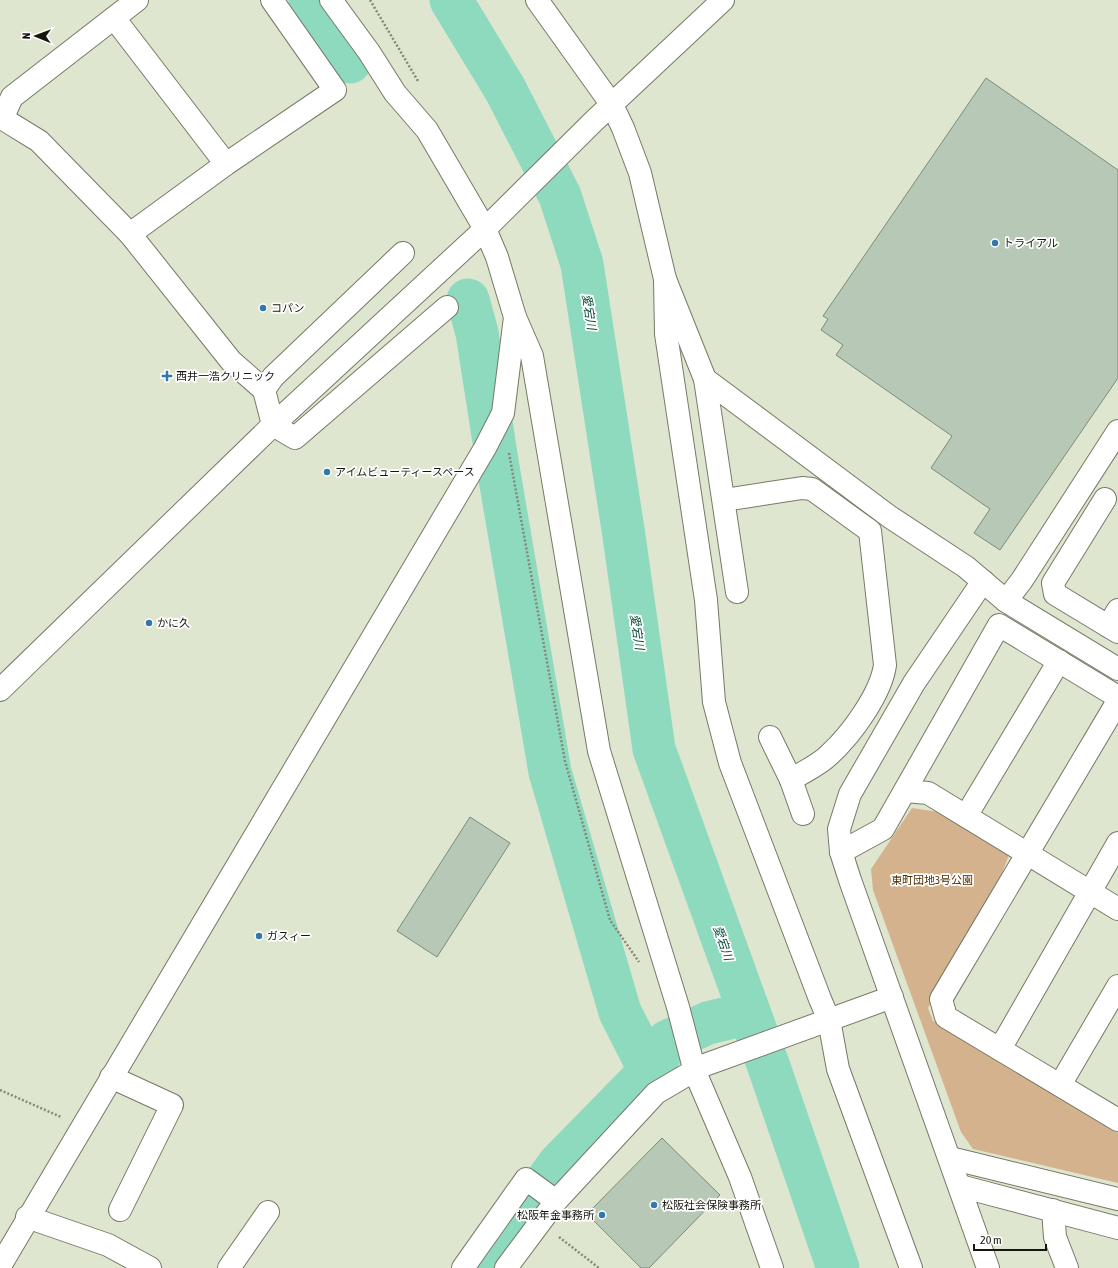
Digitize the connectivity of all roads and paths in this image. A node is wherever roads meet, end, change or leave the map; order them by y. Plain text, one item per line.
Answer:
1 (137, 0) edge
2 (272, 0) edge
3 (331, 0) edge
4 (537, 0) edge
5 (723, 0) edge
6 (114, 18) junction
7 (612, 105) junction
8 (1, 118) edge
9 (226, 164) junction
10 (485, 228) junction
11 (130, 234) junction
12 (403, 253) dead end
13 (665, 279) junction
14 (447, 307) dead end
15 (515, 317) junction
16 (705, 379) junction
17 (264, 390) junction
18 (273, 424) junction
19 (1118, 431) edge
20 (508, 448) dead end
21 (1082, 486) junction
22 (724, 500) junction
23 (1113, 500) edge
24 (983, 581) junction
25 (737, 592) dead end
26 (1006, 601) junction
27 (1115, 623) edge
28 (1060, 661) junction
29 (1118, 669) edge
30 (2, 685) edge
31 (1118, 697) edge
32 (1118, 701) edge
33 (770, 737) dead end
34 (791, 780) junction
35 (905, 791) junction
36 (803, 814) dead end
37 (966, 816) junction
38 (1118, 843) edge
39 (841, 852) junction
40 (1027, 854) junction
41 (1089, 892) junction
42 (1118, 909) edge
43 (642, 968) dead end
44 (1118, 986) edge
45 (892, 997) junction
46 (829, 1020) junction
47 (1000, 1049) junction
48 (696, 1063) junction
49 (111, 1077) junction
50 (1060, 1085) junction
51 (0, 1090) edge
52 (1118, 1120) edge
53 (82, 1126) junction
54 (950, 1158) junction
55 (960, 1186) junction
56 (1118, 1199) edge
57 (555, 1200) junction
58 (120, 1210) dead end
59 (1053, 1210) junction
60 (268, 1212) dead end
61 (27, 1218) junction
62 (539, 1222) junction
63 (1118, 1228) edge
64 (0, 1266) edge
65 (468, 1266) edge
66 (150, 1268) edge
67 (229, 1268) edge
68 (506, 1268) edge
69 (599, 1268) edge
70 (772, 1268) edge
71 (911, 1268) edge
72 (988, 1268) edge
73 (1067, 1268) edge

1 - 6 street
2 - 9 street
3 - 10 street
4 - 7 street
5 - 7 street
6 - 8 street
6 - 9 street
7 - 10 street
7 - 13 street
8 - 11 street
9 - 11 street
10 - 15 street
10 - 18 street
11 - 17 street
12 - 17 street
13 - 16 street
13 - 46 street
14 - 18 street
15 - 48 street
15 - 49 street
16 - 22 street
16 - 24 street
17 - 18 street
18 - 30 street
19 - 21 street
20 - 43 path
21 - 23 street
21 - 26 street
22 - 25 street
22 - 34 street
23 - 27 street
24 - 26 street
24 - 39 street
26 - 29 street
28 - 31 street
28 - 35 street
28 - 37 street
32 - 40 street
33 - 34 street
34 - 36 street
35 - 37 street
35 - 39 street
37 - 40 street
38 - 41 street
39 - 45 street
40 - 41 street
40 - 47 street
41 - 42 street
41 - 47 street
44 - 50 street
45 - 46 street
45 - 54 street
46 - 48 street
46 - 71 street
47 - 50 street
48 - 57 street
48 - 70 street
49 - 53 street
49 - 58 street
50 - 52 street
51 - 53 path
53 - 61 street
54 - 55 street
54 - 56 street
55 - 59 street
55 - 72 street
57 - 62 street
57 - 65 street
59 - 63 street
59 - 73 street
60 - 67 street
61 - 64 street
61 - 66 street
62 - 68 street
62 - 69 path

